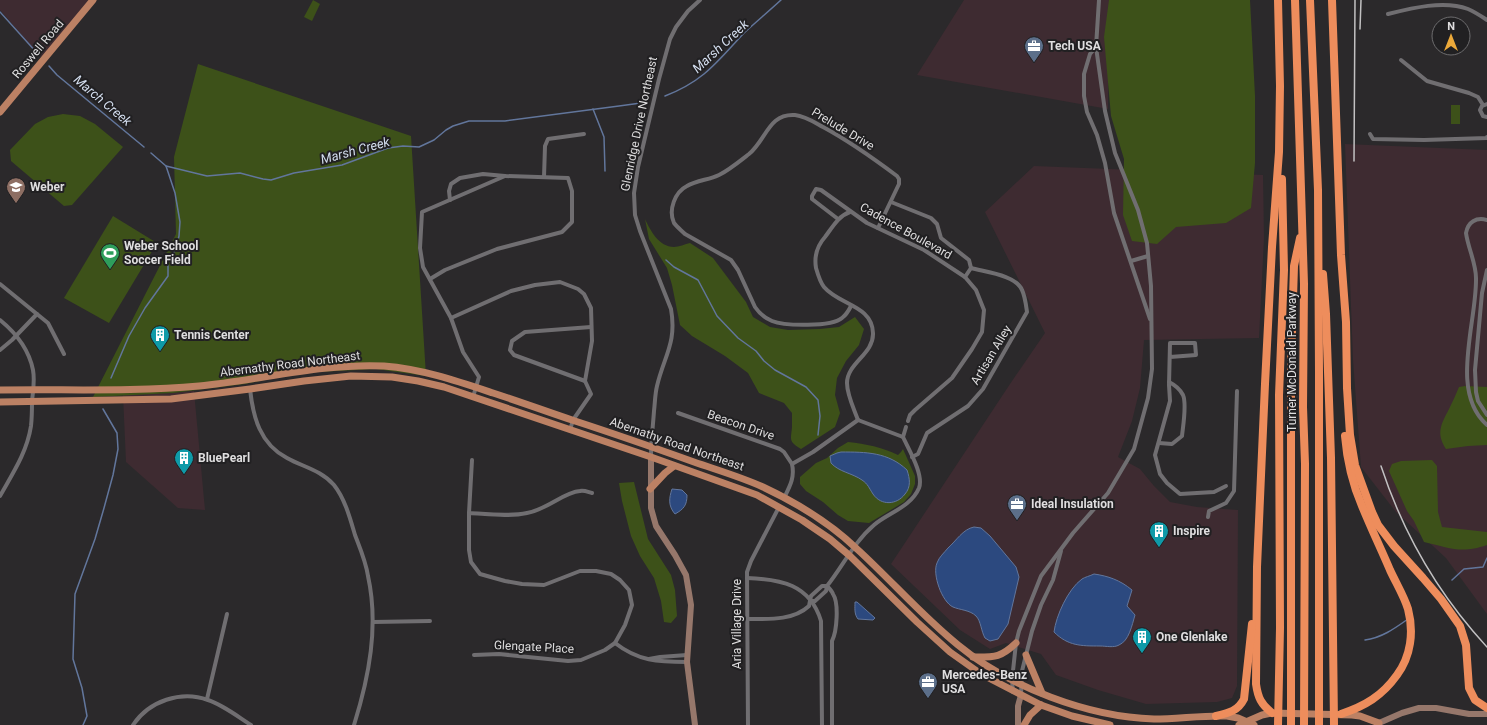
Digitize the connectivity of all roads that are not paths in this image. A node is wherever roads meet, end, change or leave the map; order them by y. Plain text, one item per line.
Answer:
1 (93, 0) edge
2 (700, 0) edge
3 (1099, 0) edge
4 (1278, 0) edge
5 (1295, 0) edge
6 (1310, 0) edge
7 (1332, 0) edge
8 (1388, 14) dead end
9 (1487, 20) edge
10 (1096, 47) junction
11 (1401, 60) dead end
12 (1485, 104) edge
13 (0, 112) edge
14 (1487, 118) edge
15 (584, 134) dead end
16 (1370, 134) dead end
17 (1487, 137) edge
18 (1279, 152) junction
19 (505, 176) junction
20 (544, 177) junction
21 (1318, 190) junction
22 (450, 200) junction
23 (891, 202) junction
24 (850, 212) junction
25 (838, 219) junction
26 (1487, 220) edge
27 (1303, 226) junction
28 (878, 228) junction
29 (1148, 256) junction
30 (1131, 261) junction
31 (971, 268) junction
32 (1487, 270) edge
33 (965, 276) junction
34 (430, 279) junction
35 (0, 284) edge
36 (851, 306) junction
37 (37, 314) junction
38 (451, 318) junction
39 (0, 320) edge
40 (1152, 324) junction
41 (591, 327) junction
42 (17, 336) junction
43 (0, 350) edge
44 (64, 354) dead end
45 (1170, 357) junction
46 (585, 381) junction
47 (1169, 382) junction
48 (476, 387) junction
49 (1347, 388) junction
50 (34, 389) junction
51 (250, 389) junction
52 (0, 390) edge
53 (1237, 391) dead end
54 (473, 397) junction
55 (32, 401) junction
56 (0, 402) edge
57 (678, 413) dead end
58 (1487, 415) edge
59 (573, 420) junction
60 (858, 420) junction
61 (908, 421) dead end
62 (1487, 425) edge
63 (906, 427) dead end
64 (570, 430) junction
65 (903, 437) junction
66 (1159, 443) junction
67 (651, 446) junction
68 (651, 457) junction
69 (912, 457) junction
70 (472, 460) dead end
71 (792, 464) junction
72 (674, 466) junction
73 (1226, 486) dead end
74 (650, 489) junction
75 (592, 493) dead end
76 (0, 496) edge
77 (784, 498) junction
78 (780, 507) junction
79 (469, 513) junction
80 (1208, 517) dead end
81 (854, 546) junction
82 (1062, 549) junction
83 (848, 554) junction
84 (1257, 567) junction
85 (747, 578) junction
86 (827, 586) junction
87 (810, 601) junction
88 (227, 614) dead end
89 (747, 619) junction
90 (430, 621) dead end
91 (373, 622) junction
92 (615, 642) junction
93 (1016, 643) junction
94 (474, 655) dead end
95 (1026, 655) junction
96 (667, 656) junction
97 (973, 657) junction
98 (649, 659) junction
99 (687, 659) junction
100 (667, 662) junction
101 (1012, 680) junction
102 (1021, 684) junction
103 (1013, 692) junction
104 (1042, 693) junction
105 (1021, 696) junction
106 (207, 699) junction
107 (1041, 705) junction
108 (1018, 706) junction
109 (1487, 708) edge
110 (1272, 713) junction
111 (1340, 714) junction
112 (1487, 714) edge
113 (1216, 716) junction
114 (1251, 723) edge
115 (1380, 724) edge
116 (133, 725) edge
117 (251, 725) edge
118 (354, 725) edge
119 (695, 725) edge
120 (748, 725) edge
121 (822, 725) edge
122 (832, 725) edge
123 (1018, 725) edge
124 (1024, 725) edge
125 (1106, 725) edge
126 (1239, 725) edge
127 (1278, 725) edge
128 (1291, 725) edge
129 (1304, 725) edge
130 (1319, 725) edge
131 (1334, 725) edge

1 - 13 main road, Roswell Road
2 - 67 street, Glenridge Drive Northeast
3 - 10 street
4 - 18 highway
5 - 27 highway, Turner McDonald Parkway
6 - 21 highway
7 - 49 highway
8 - 9 street
10 - 29 street
10 - 30 street
11 - 12 street
12 - 14 street
15 - 20 street
16 - 17 street
18 - 84 highway
18 - 127 highway
19 - 20 street
19 - 22 street
19 - 22 street
20 - 34 street
21 - 130 highway
21 - 131 highway
22 - 34 street
23 - 28 street
23 - 31 street
23 - 36 street, Prelude Drive
24 - 25 street
24 - 25 street, Cadence Boulevard
24 - 28 street, Cadence Boulevard
25 - 36 street
26 - 62 street
27 - 128 highway
27 - 129 highway, Turner McDonald Parkway
28 - 33 street, Cadence Boulevard
29 - 30 street
29 - 40 street
30 - 40 street
31 - 33 street
31 - 69 street, Artisan Alley
32 - 58 street
33 - 61 street, Cadence Boulevard
34 - 38 street
35 - 37 street
36 - 60 street
37 - 42 street
37 - 44 street
38 - 41 street
38 - 48 street
39 - 42 street
40 - 82 street
41 - 46 street
41 - 46 street
42 - 43 street
42 - 50 street
45 - 45 street
45 - 47 street
46 - 59 street
47 - 66 street
47 - 66 street
48 - 50 main road, Abernathy Road Northeast
48 - 54 street
48 - 59 main road, Abernathy Road Northeast
49 - 109 highway
49 - 111 highway
50 - 52 main road, Abernathy Road Northeast
50 - 55 street
51 - 54 main road, Abernathy Road Northeast
51 - 55 main road, Abernathy Road Northeast
51 - 91 street
53 - 80 street
54 - 64 main road, Abernathy Road Northeast
55 - 56 main road, Abernathy Road Northeast
55 - 76 street
57 - 71 street, Beacon Drive
59 - 64 street
59 - 67 main road, Abernathy Road Northeast
60 - 65 street
60 - 71 street
63 - 65 street
64 - 68 main road, Abernathy Road Northeast
65 - 69 street
66 - 73 street
67 - 68 street, Glenridge Drive Northeast
67 - 77 main road, Abernathy Road Northeast
68 - 72 main road, Abernathy Road Northeast
68 - 74 street, Glenridge Drive Northeast
69 - 81 street
70 - 79 street, Glengate Place
71 - 77 street
72 - 74 main road
72 - 78 main road, Abernathy Road Northeast
74 - 99 street, Glenridge Drive Northeast
75 - 79 street
77 - 81 main road, Abernathy Road Northeast
78 - 83 main road, Abernathy Road Northeast
78 - 85 street, Aria Village Drive
79 - 92 street, Glengate Place
81 - 83 street
81 - 97 main road, Abernathy Road Northeast
82 - 93 street
82 - 95 street
83 - 86 street
83 - 103 main road, Abernathy Road Northeast
84 - 110 highway
84 - 113 highway
85 - 87 street
85 - 89 street, Aria Village Drive
86 - 87 street
86 - 122 street
87 - 89 street
87 - 121 street
88 - 106 street
89 - 120 street, Aria Village Drive
90 - 91 street
91 - 118 street
92 - 94 street, Glengate Place
92 - 98 street
93 - 97 main road
93 - 101 street
95 - 102 street
95 - 104 main road
96 - 98 street
96 - 99 street
96 - 100 street
97 - 101 main road, Abernathy Road Northeast
98 - 100 street
99 - 100 street
99 - 119 street, Glenridge Drive Northeast
101 - 102 main road, Abernathy Road Northeast
101 - 103 street
102 - 104 main road, Abernathy Road Northeast
102 - 105 street
103 - 105 main road, Abernathy Road Northeast
103 - 108 street
104 - 113 main road, Abernathy Road Northeast
105 - 107 main road, Abernathy Road Northeast
105 - 108 street
106 - 116 street
106 - 117 street
107 - 124 main road
107 - 125 main road, Abernathy Road Northeast
108 - 123 street
110 - 111 main road
110 - 114 main road
111 - 115 main road
112 - 115 street
113 - 114 main road, Abernathy Road Northeast
114 - 126 main road

